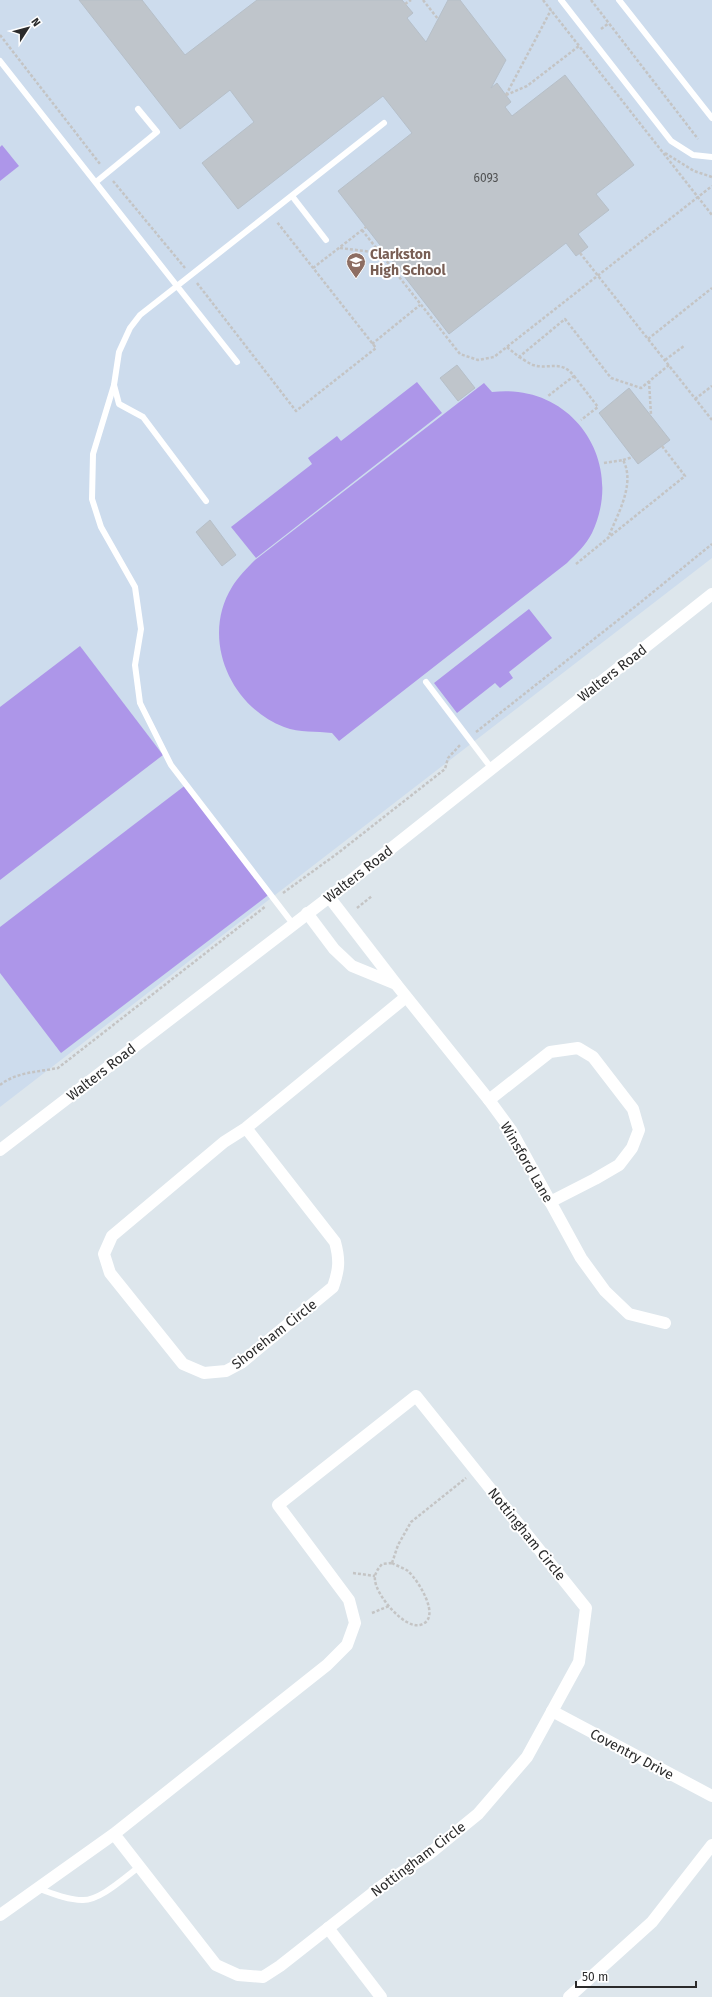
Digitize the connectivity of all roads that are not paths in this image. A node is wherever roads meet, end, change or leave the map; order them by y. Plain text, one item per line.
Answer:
1 (561, 0) edge
2 (619, 0) edge
3 (0, 61) edge
4 (138, 109) dead end
5 (712, 118) edge
6 (384, 123) dead end
7 (712, 157) edge
8 (96, 182) junction
9 (292, 196) junction
10 (326, 240) dead end
11 (177, 286) junction
12 (237, 362) dead end
13 (114, 384) junction
14 (206, 501) dead end
15 (712, 594) edge
16 (426, 682) dead end
17 (492, 769) junction
18 (329, 897) junction
19 (307, 913) junction
20 (293, 924) junction
21 (396, 984) junction
22 (406, 997) junction
23 (489, 1100) junction
24 (246, 1128) junction
25 (0, 1150) edge
26 (550, 1202) junction
27 (665, 1323) dead end
28 (552, 1711) junction
29 (712, 1796) edge
30 (114, 1834) junction
31 (712, 1845) edge
32 (139, 1867) junction
33 (37, 1888) junction
34 (0, 1915) edge
35 (328, 1928) junction
36 (380, 1997) edge
37 (569, 1997) edge

1 - 7 lane
2 - 5 lane
3 - 8 lane
4 - 8 lane
6 - 9 lane
8 - 11 lane
9 - 10 lane
9 - 11 lane
11 - 12 lane
11 - 13 lane
13 - 14 lane
13 - 20 lane
15 - 17 street, Walters Road
16 - 17 lane
17 - 18 street, Walters Road
18 - 19 street, Walters Road
18 - 21 street, Winsford Lane
19 - 20 street, Walters Road
19 - 21 street
20 - 25 street, Walters Road
21 - 22 street, Winsford Lane
22 - 23 street, Winsford Lane
22 - 24 street, Shoreham Circle
23 - 26 street, Winsford Lane
23 - 26 street
24 - 24 street, Shoreham Circle
26 - 27 street, Winsford Lane
28 - 29 street, Coventry Drive
28 - 30 street, Nottingham Circle
28 - 35 street, Nottingham Circle
30 - 32 street, Nottingham Circle
30 - 33 street, Nottingham Circle
31 - 37 street
32 - 33 lane
32 - 35 street, Nottingham Circle
33 - 34 street, Nottingham Circle
35 - 36 street

